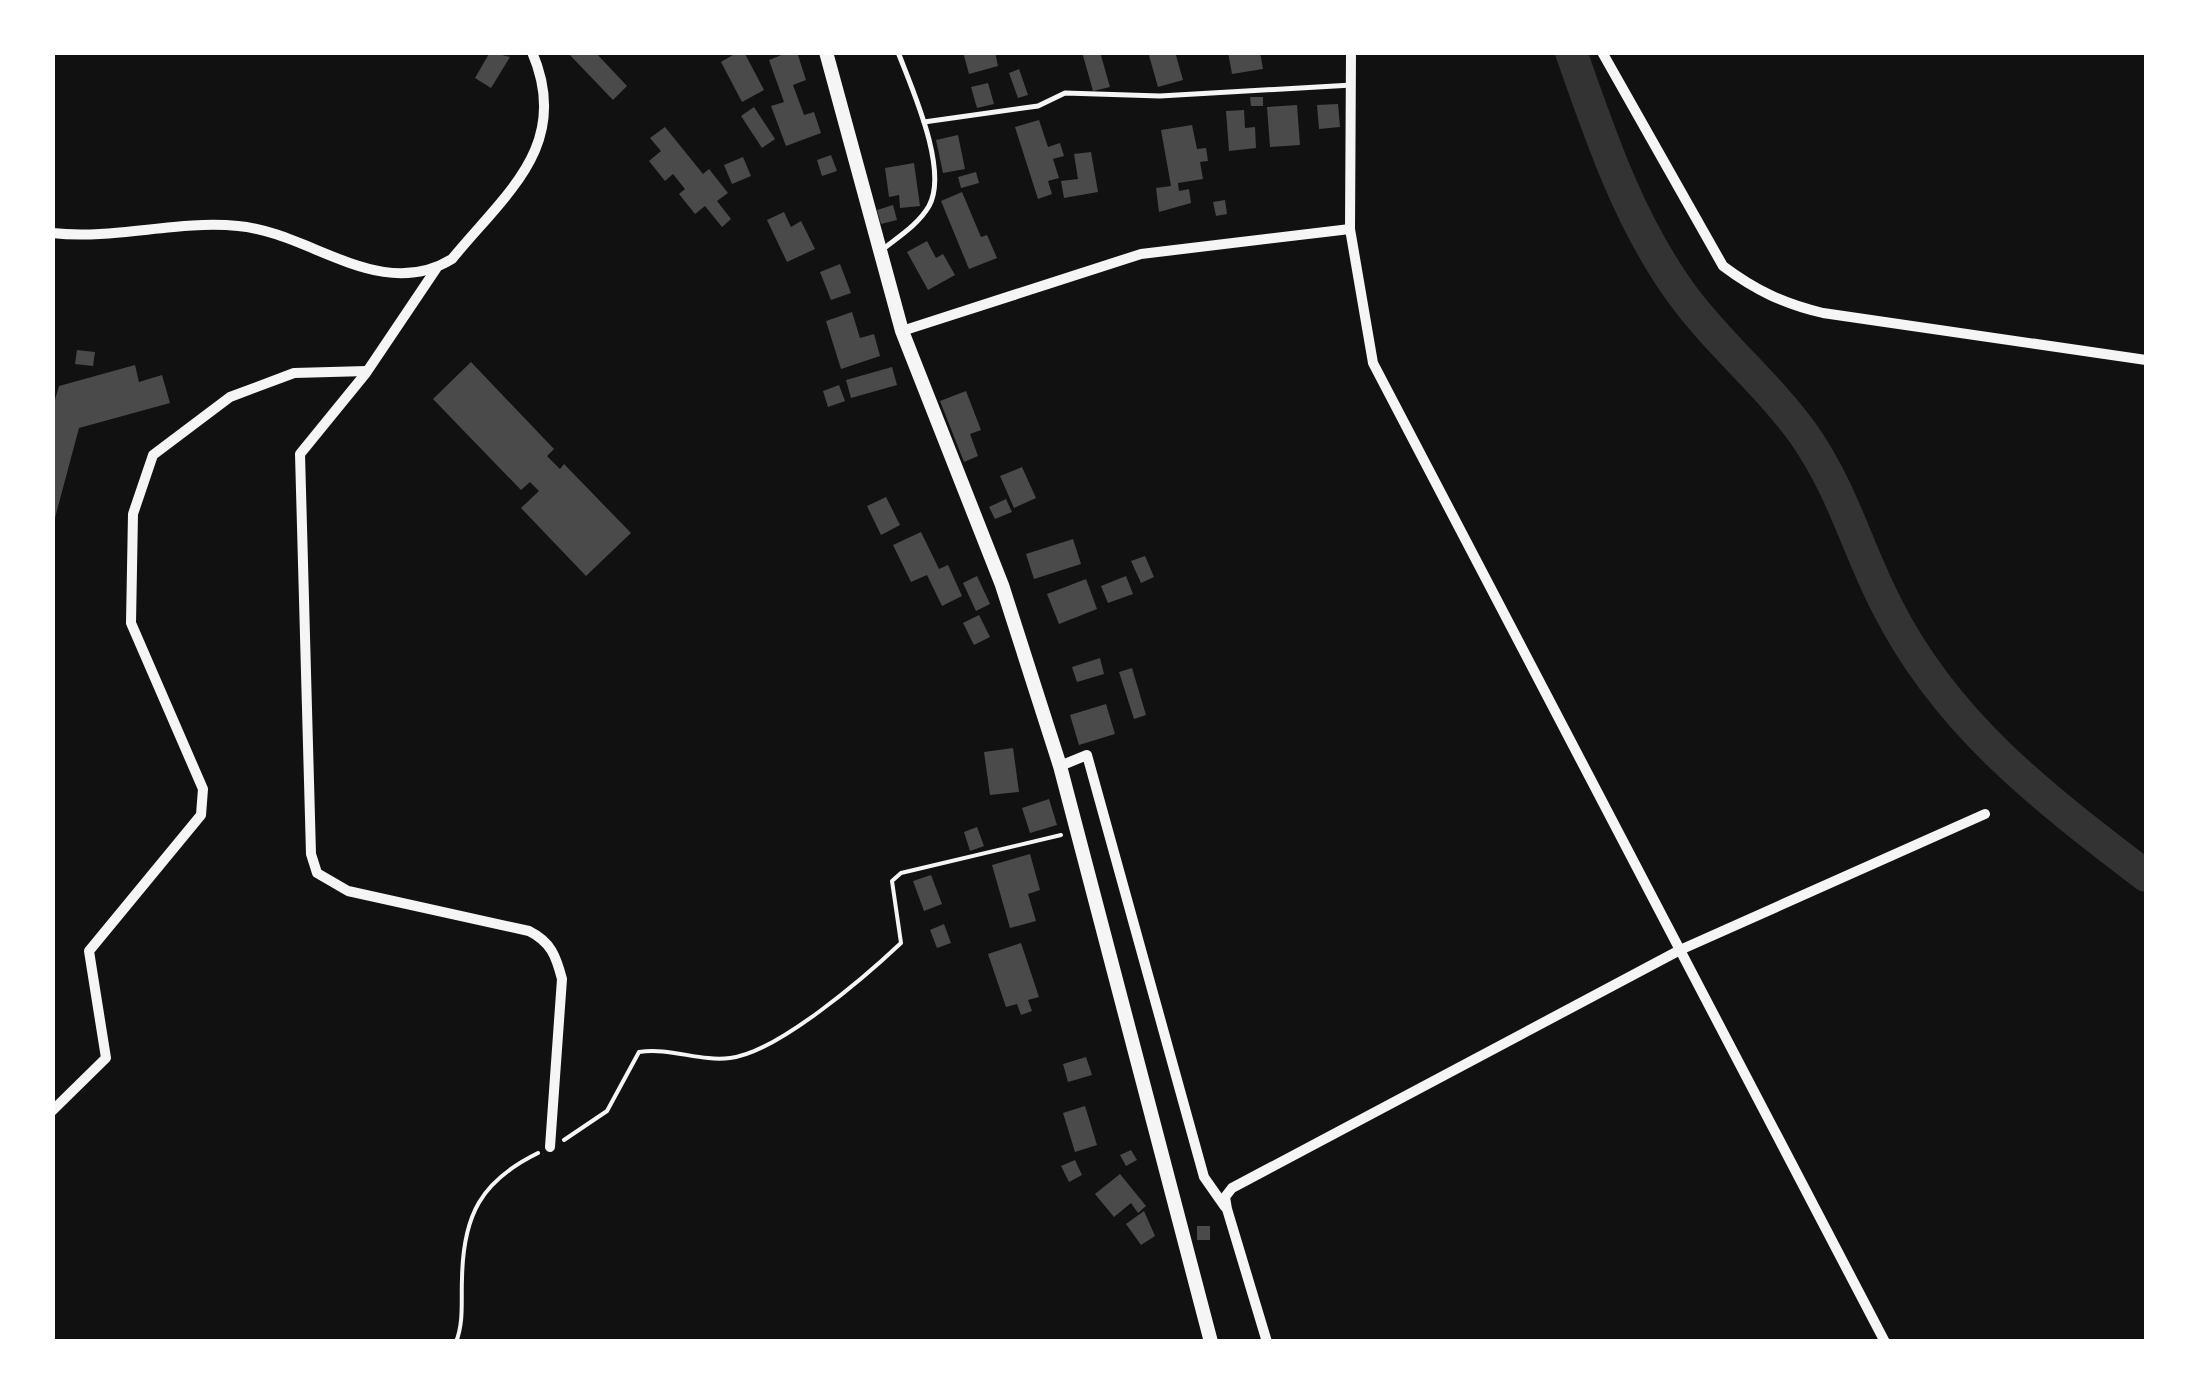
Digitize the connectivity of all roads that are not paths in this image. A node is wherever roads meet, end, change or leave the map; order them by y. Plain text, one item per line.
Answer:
1 (532, 52) edge
2 (826, 52) edge
3 (898, 52) edge
4 (1351, 52) edge
5 (1602, 52) edge
6 (1353, 85) junction
7 (924, 122) junction
8 (1350, 229) junction
9 (52, 233) edge
10 (880, 252) junction
11 (436, 269) junction
12 (902, 331) junction
13 (2146, 360) edge
14 (368, 371) junction
15 (1060, 766) junction
16 (1986, 814) dead end
17 (1680, 950) junction
18 (52, 1112) edge
19 (550, 1147) road end
20 (1227, 1208) junction
21 (1211, 1342) edge
22 (1267, 1342) edge
23 (1885, 1342) edge

1 - 11 street
2 - 10 main road
3 - 7 lane
4 - 6 street
5 - 13 street
6 - 7 lane
6 - 8 street
7 - 10 lane
8 - 12 street
8 - 17 street
9 - 11 street
10 - 12 main road
11 - 14 street
12 - 15 main road
14 - 18 street
14 - 19 street
15 - 20 street
15 - 21 main road
16 - 17 street
17 - 20 street
17 - 23 street
20 - 22 street

